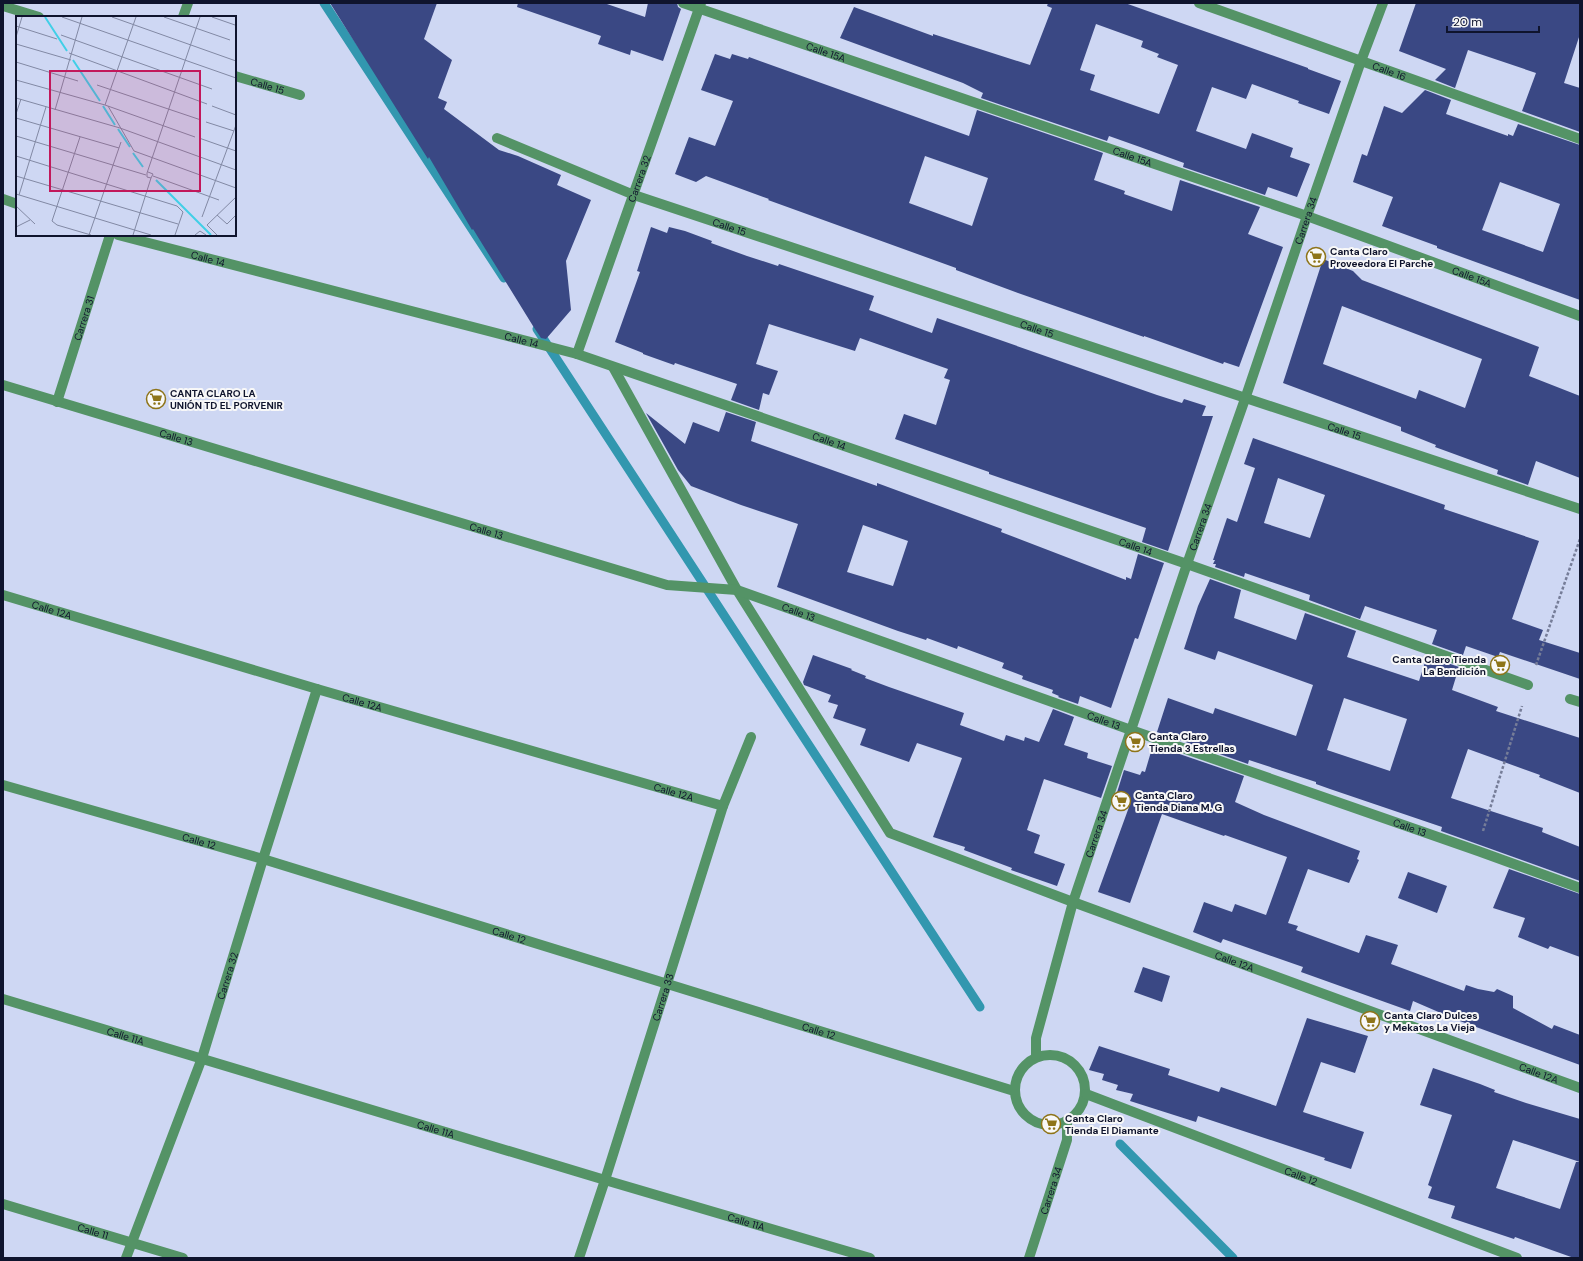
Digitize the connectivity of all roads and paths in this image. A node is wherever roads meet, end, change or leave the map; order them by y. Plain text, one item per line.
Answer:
1 (188, 3) edge
2 (683, 3) edge
3 (1199, 3) edge
4 (1383, 3) edge
5 (3, 6) edge
6 (700, 6) edge
7 (36, 16) edge
8 (184, 16) edge
9 (1361, 61) junction
10 (236, 76) edge
11 (300, 95) dead end
12 (497, 138) dead end
13 (1580, 139) edge
14 (634, 195) junction
15 (3, 199) edge
16 (16, 204) edge
17 (1307, 216) junction
18 (110, 236) edge
19 (122, 236) edge
20 (1580, 316) edge
21 (577, 354) junction
22 (613, 367) junction
23 (3, 385) edge
24 (1245, 399) junction
25 (57, 402) junction
26 (1580, 509) edge
27 (1187, 564) junction
28 (737, 590) junction
29 (3, 595) edge
30 (1528, 685) dead end
31 (317, 689) junction
32 (1570, 699) dead end
33 (1580, 702) edge
34 (1131, 730) junction
35 (751, 737) dead end
36 (3, 785) edge
37 (723, 806) junction
38 (263, 859) junction
39 (1580, 888) edge
40 (1073, 902) junction
41 (667, 983) junction
42 (3, 998) edge
43 (1036, 1056) junction
44 (202, 1058) junction
45 (1580, 1088) edge
46 (1014, 1090) junction
47 (1086, 1094) junction
48 (1067, 1121) junction
49 (605, 1180) junction
50 (3, 1204) edge
51 (131, 1242) junction
52 (126, 1258) edge
53 (183, 1258) edge
54 (579, 1258) edge
55 (870, 1258) edge
56 (1029, 1258) edge
57 (1517, 1258) edge

1 - 8 street
2 - 6 street, Calle 15A
3 - 9 street, Calle 16
4 - 9 street, Carrera 34
5 - 7 street
6 - 14 street, Carrera 32
6 - 17 street, Calle 15A
9 - 13 street, Calle 16
9 - 17 street, Carrera 34
10 - 11 street, Calle 15
12 - 14 street, Calle 15
14 - 21 street, Carrera 32
14 - 24 street, Calle 15
15 - 16 street
17 - 20 street, Calle 15A
17 - 24 street, Carrera 34
18 - 25 street, Carrera 31
19 - 21 street, Calle 14
21 - 22 street, Calle 14
22 - 27 street, Calle 14
22 - 28 street
23 - 25 street, Calle 13
24 - 26 street, Calle 15
24 - 27 street, Carrera 34
25 - 28 street, Calle 13
27 - 30 street, Calle 14
27 - 34 street, Carrera 34
28 - 34 street, Calle 13
28 - 40 street, Calle 12A
29 - 31 street, Calle 12A
31 - 37 street, Calle 12A
31 - 38 street, Carrera 32
32 - 33 street
34 - 39 street, Calle 13
34 - 40 street, Carrera 34
35 - 37 street, Carrera 33
36 - 38 street, Calle 12
37 - 41 street, Carrera 33
38 - 41 street, Calle 12
38 - 44 street, Carrera 32
40 - 43 street, Carrera 34
40 - 45 street, Calle 12A
41 - 46 street, Calle 12
41 - 49 street, Carrera 33
42 - 44 street, Calle 11A
43 - 46 street
43 - 47 street
44 - 49 street, Calle 11A
44 - 51 street, Carrera 32
46 - 48 street
47 - 48 street
47 - 57 street, Calle 12
48 - 56 street, Carrera 34
49 - 54 street, Carrera 33
49 - 55 street, Calle 11A
50 - 51 street, Calle 11
51 - 52 street, Carrera 32
51 - 53 street, Calle 11

